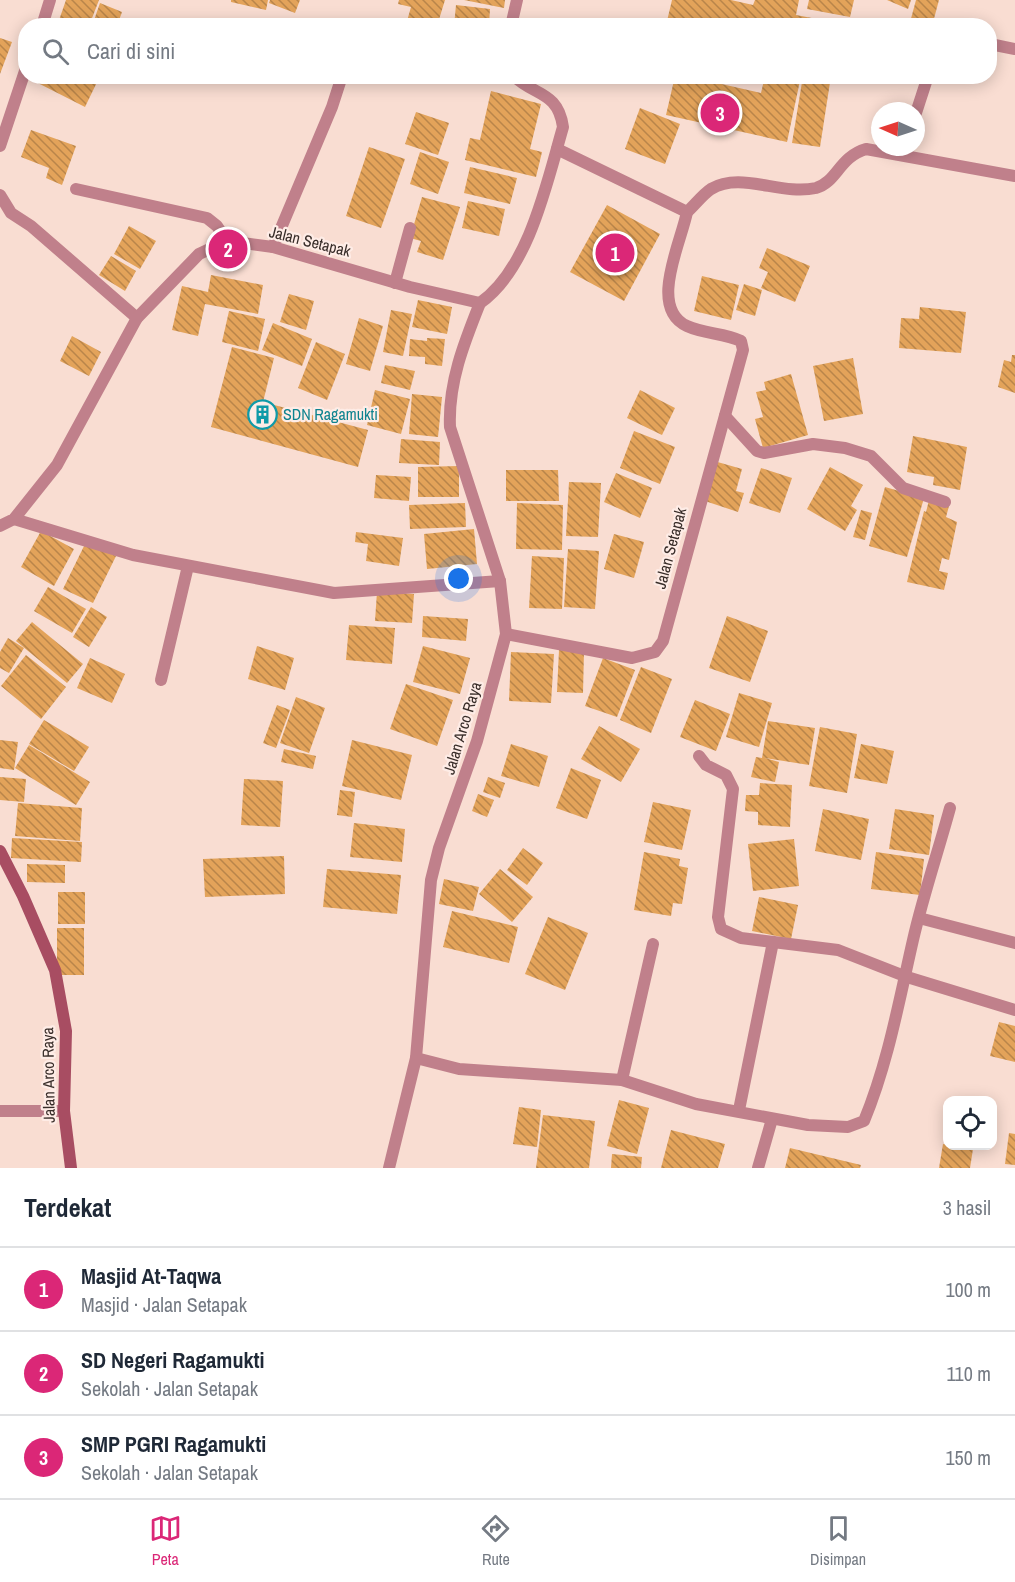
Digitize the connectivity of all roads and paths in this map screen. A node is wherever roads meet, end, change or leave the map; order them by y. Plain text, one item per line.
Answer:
1 (50, 0) edge
2 (517, 0) edge
3 (44, 18) edge
4 (513, 18) edge
5 (997, 45) edge
6 (1015, 49) edge
7 (21, 84) edge
8 (339, 84) edge
9 (528, 84) edge
10 (925, 84) edge
11 (920, 102) edge
12 (0, 146) edge
13 (557, 149) junction
14 (871, 149) edge
15 (925, 156) edge
16 (1015, 176) edge
17 (76, 189) dead end
18 (0, 195) edge
19 (687, 212) junction
20 (410, 228) dead end
21 (226, 241) junction
22 (273, 247) junction
23 (395, 283) junction
24 (480, 303) junction
25 (137, 318) junction
26 (725, 416) junction
27 (945, 502) dead end
28 (15, 519) junction
29 (0, 526) edge
30 (188, 566) junction
31 (500, 581) junction
32 (506, 634) junction
33 (161, 680) dead end
34 (699, 756) dead end
35 (950, 808) dead end
36 (0, 850) edge
37 (919, 918) junction
38 (773, 942) junction
39 (1015, 943) edge
40 (653, 944) dead end
41 (907, 978) junction
42 (1015, 1010) edge
43 (416, 1058) junction
44 (622, 1080) junction
45 (739, 1110) junction
46 (0, 1111) edge
47 (64, 1111) junction
48 (772, 1119) junction
49 (71, 1168) edge
50 (389, 1168) edge
51 (758, 1168) edge

1 - 3 street
2 - 4 street
5 - 6 street
7 - 12 street
8 - 22 street
9 - 13 street
10 - 11 street
13 - 19 street
13 - 24 street
14 - 19 street
15 - 16 street
17 - 21 street
18 - 25 street
19 - 26 street, Jalan Setapak
20 - 23 street
21 - 22 street, Jalan Setapak
21 - 25 street
22 - 23 street, Jalan Setapak
23 - 24 street, Jalan Setapak
24 - 31 street, Jalan Arco Raya
25 - 28 street
26 - 27 street
26 - 32 street, Jalan Setapak
28 - 29 street
28 - 30 street
30 - 31 street
30 - 33 street
31 - 32 street, Jalan Arco Raya
32 - 43 street, Jalan Arco Raya
34 - 38 street
35 - 37 street
36 - 47 main road, Jalan Arco Raya
37 - 39 street
37 - 41 street
38 - 41 street
38 - 45 street
40 - 44 street
41 - 42 street
41 - 48 street
43 - 44 street
43 - 50 street, Jalan Arco Raya
44 - 45 street
45 - 48 street
46 - 47 street
47 - 49 main road, Jalan Arco Raya
48 - 51 street

